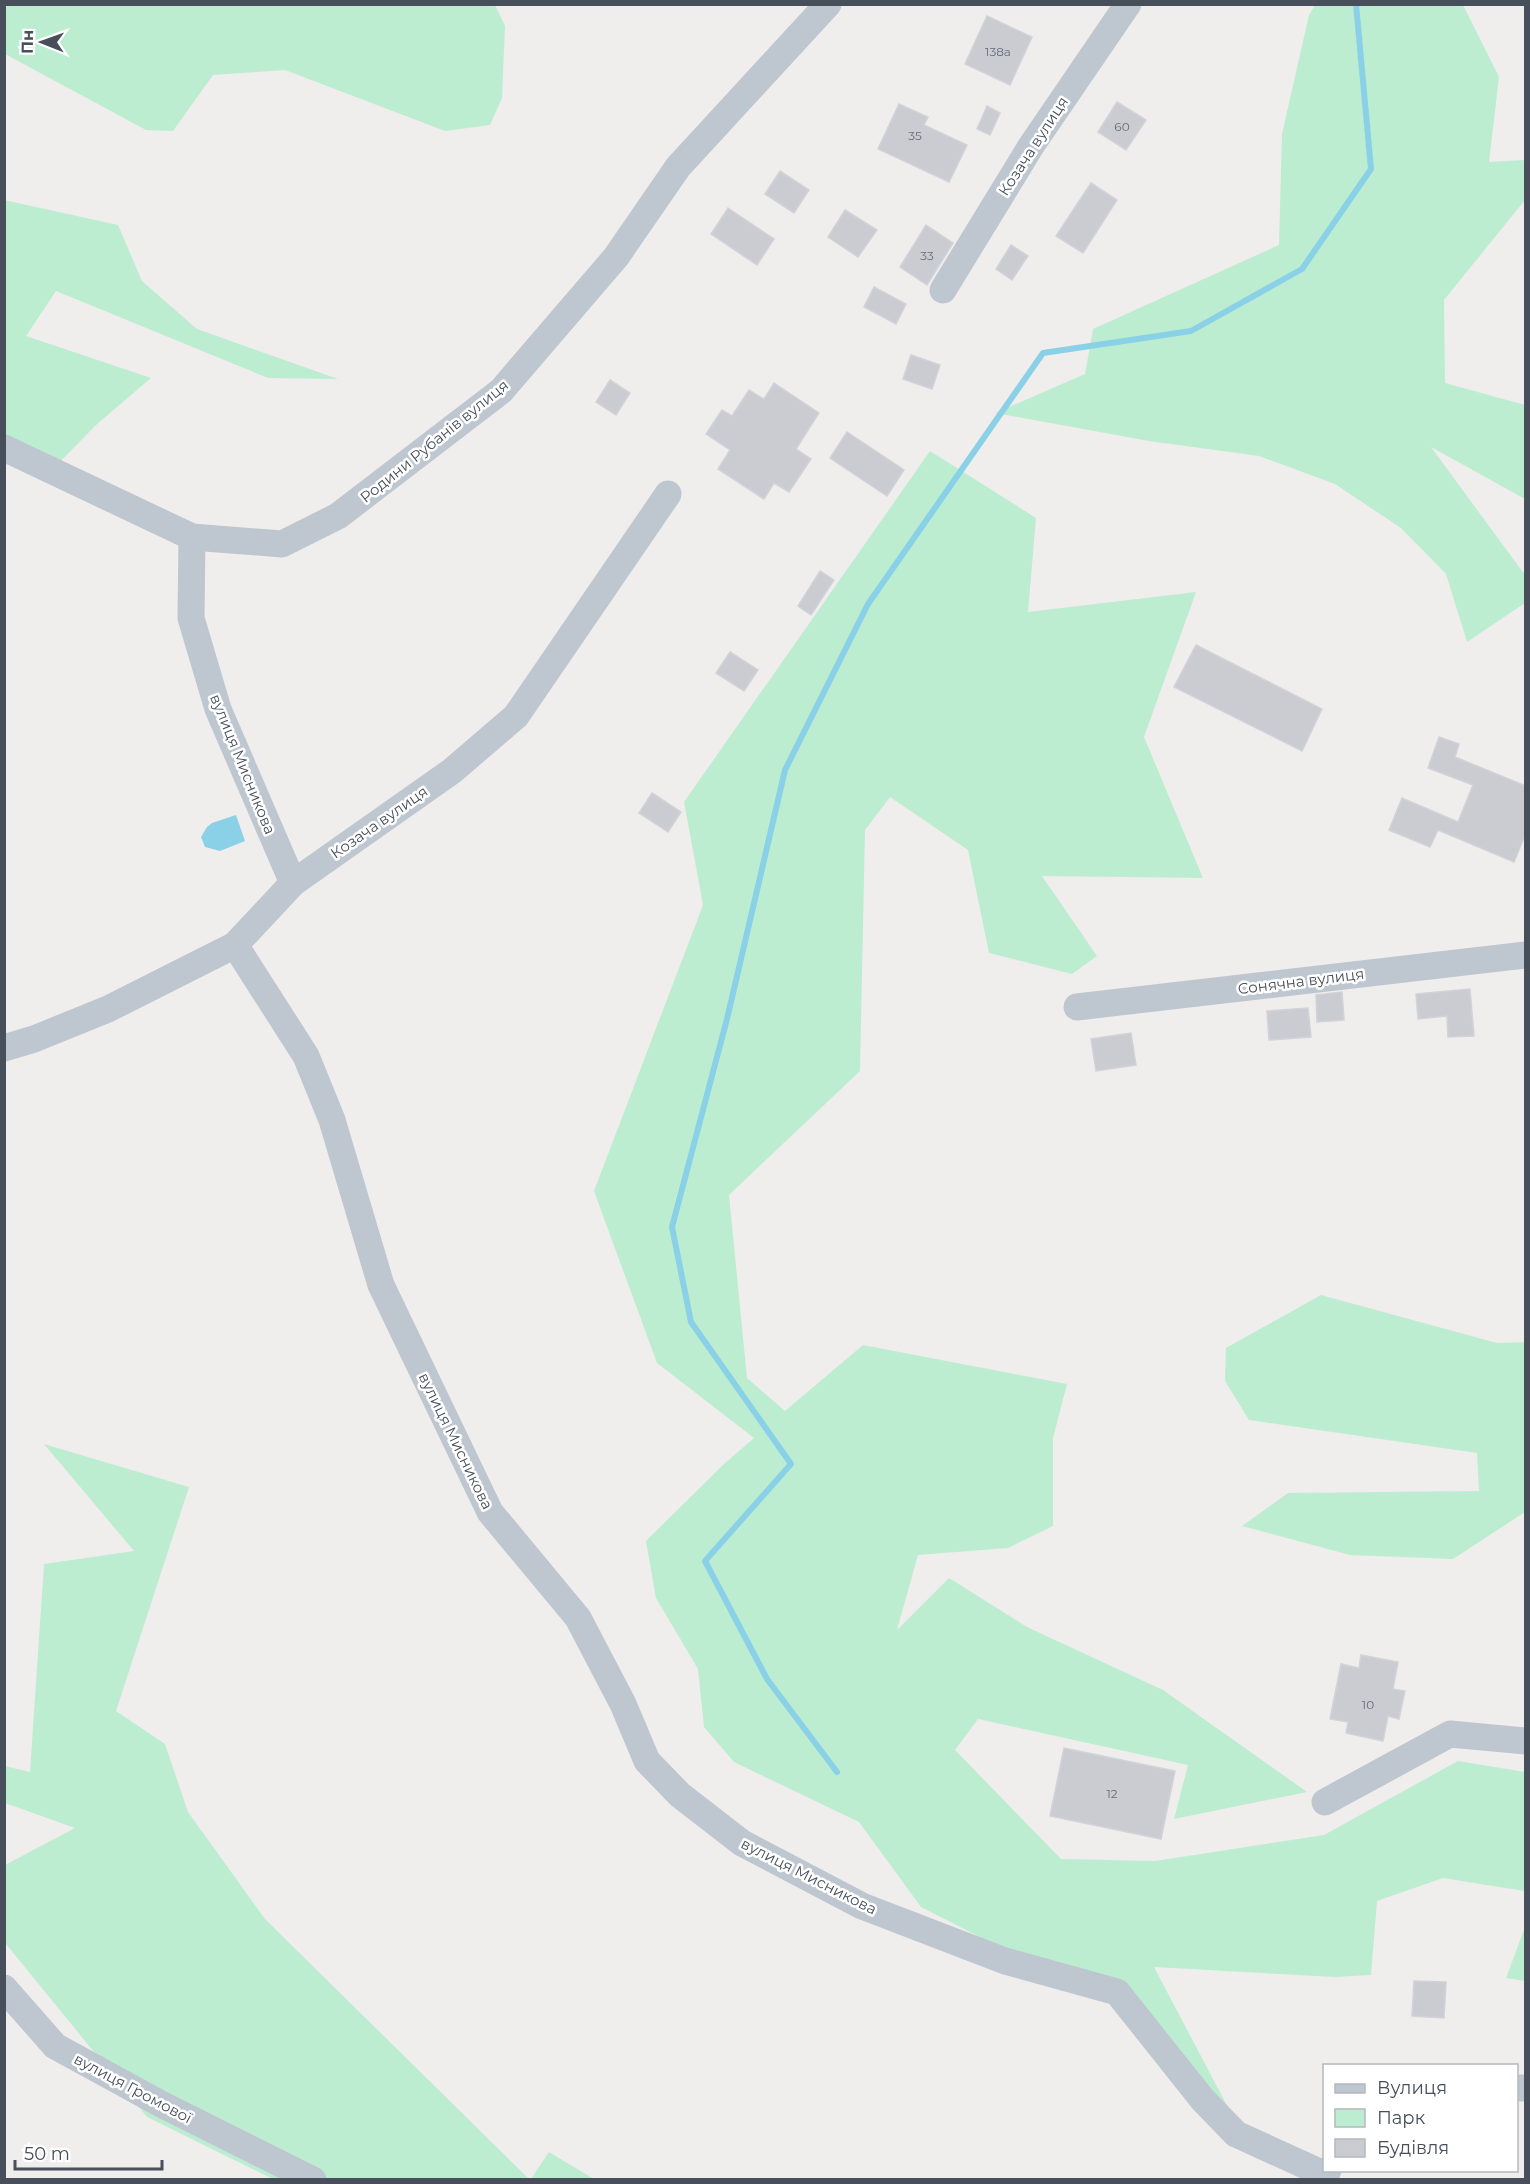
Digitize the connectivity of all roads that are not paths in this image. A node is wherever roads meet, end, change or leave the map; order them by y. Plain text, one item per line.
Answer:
1 (828, 4) edge
2 (1128, 4) edge
3 (943, 290) dead end
4 (4, 448) edge
5 (668, 494) dead end
6 (192, 537) junction
7 (293, 883) junction
8 (235, 945) junction
9 (1526, 955) edge
10 (1077, 1007) dead end
11 (4, 1048) edge
12 (1526, 1741) edge
13 (1325, 1802) dead end
14 (4, 1988) edge
15 (1328, 2175) edge
16 (313, 2180) edge

1 - 6 street, Родини Рубанів вулиця
2 - 3 street, Козача вулиця
4 - 6 street, Родини Рубанів вулиця
5 - 7 street, Козача вулиця
6 - 7 street, вулиця Мисникова
7 - 8 street, Козача вулиця
8 - 11 street, Козача вулиця
8 - 15 street, вулиця Мисникова
9 - 10 street, Сонячна вулиця
12 - 13 street
14 - 16 street, вулиця Громової

